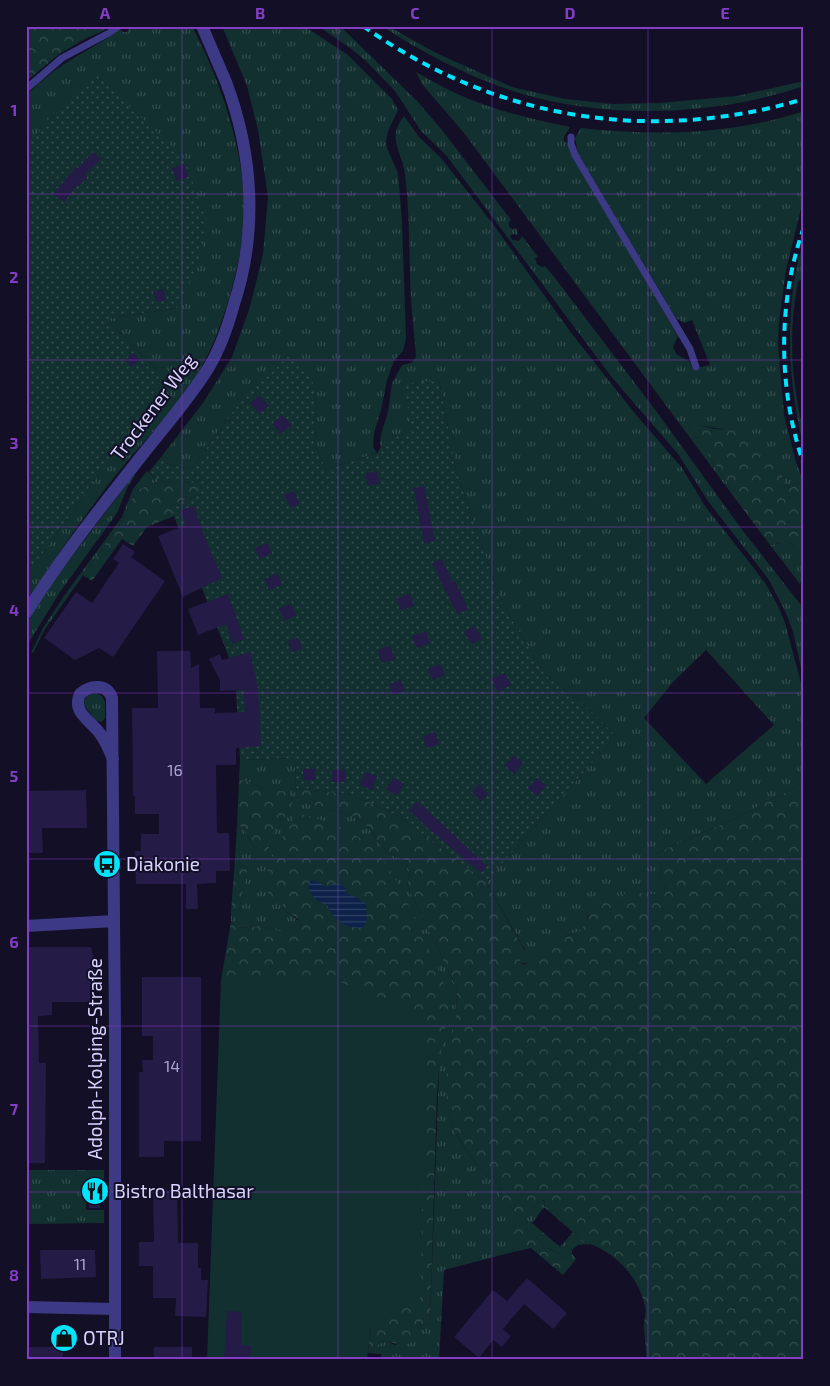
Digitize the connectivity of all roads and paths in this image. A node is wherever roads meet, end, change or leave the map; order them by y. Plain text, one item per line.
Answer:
1 (118, 26) edge
2 (202, 26) edge
3 (26, 89) edge
4 (571, 137) dead end
5 (696, 367) dead end
6 (26, 612) edge
7 (113, 759) junction
8 (114, 921) junction
9 (26, 926) edge
10 (26, 1307) edge
11 (115, 1310) junction
12 (115, 1360) edge

1 - 3 lane
2 - 6 street, Trockener Weg
4 - 5 lane
7 - 7 street, Adolph-Kolping-Straße
7 - 8 street, Adolph-Kolping-Straße
8 - 9 street
8 - 11 street, Adolph-Kolping-Straße
10 - 11 street
11 - 12 street, Adolph-Kolping-Straße

